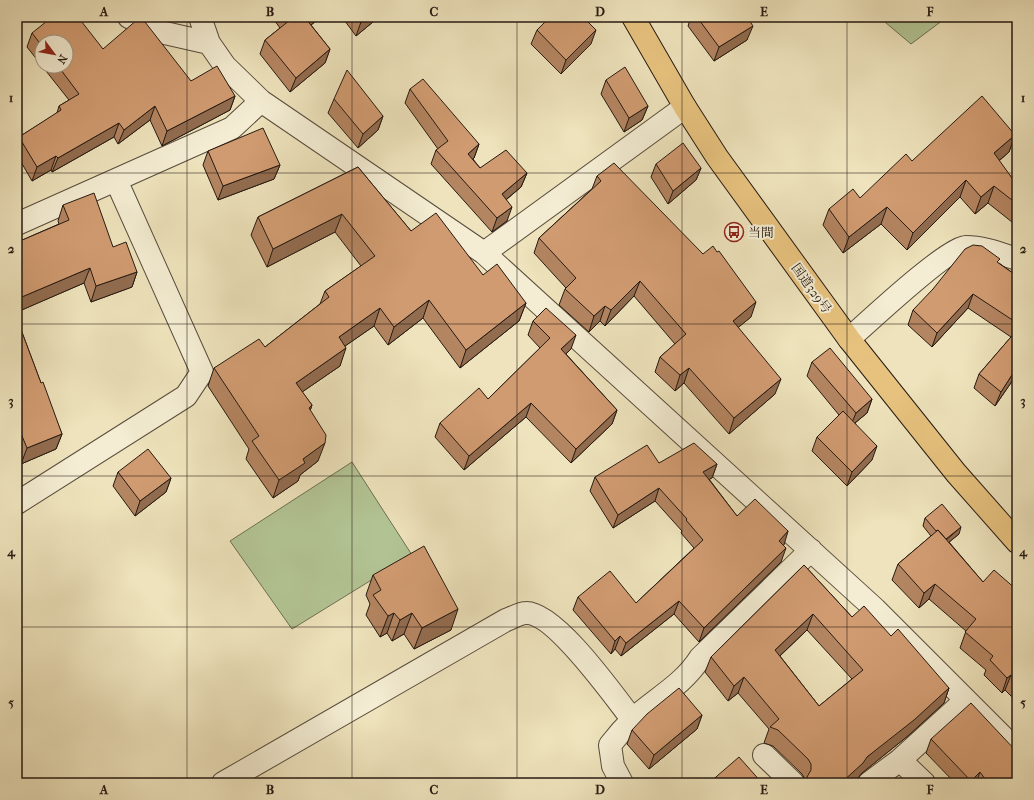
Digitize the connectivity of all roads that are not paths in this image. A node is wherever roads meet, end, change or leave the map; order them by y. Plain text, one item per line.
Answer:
1 (130, 17) edge
2 (200, 17) edge
3 (633, 17) edge
4 (209, 43) junction
5 (261, 101) junction
6 (686, 107) junction
7 (116, 180) junction
8 (17, 224) edge
9 (484, 253) junction
10 (1017, 259) edge
11 (849, 339) junction
12 (17, 503) edge
13 (1017, 542) edge
14 (811, 550) junction
15 (966, 700) junction
16 (632, 719) junction
17 (1017, 751) edge
18 (764, 755) dead end
19 (900, 760) junction
20 (223, 783) edge
21 (622, 783) edge
22 (793, 783) edge
23 (869, 783) edge
24 (924, 783) edge

1 - 4 street
2 - 4 street
3 - 6 highway, 国道329号
4 - 5 street
5 - 7 street
5 - 9 street
6 - 9 street
6 - 11 highway, 国道329号
7 - 8 street
7 - 12 street
9 - 14 street
10 - 11 street
11 - 13 highway, 国道329号
14 - 15 street
14 - 16 street
15 - 17 street
15 - 19 street
16 - 20 street
16 - 21 street
18 - 22 street
19 - 23 street
19 - 24 street

